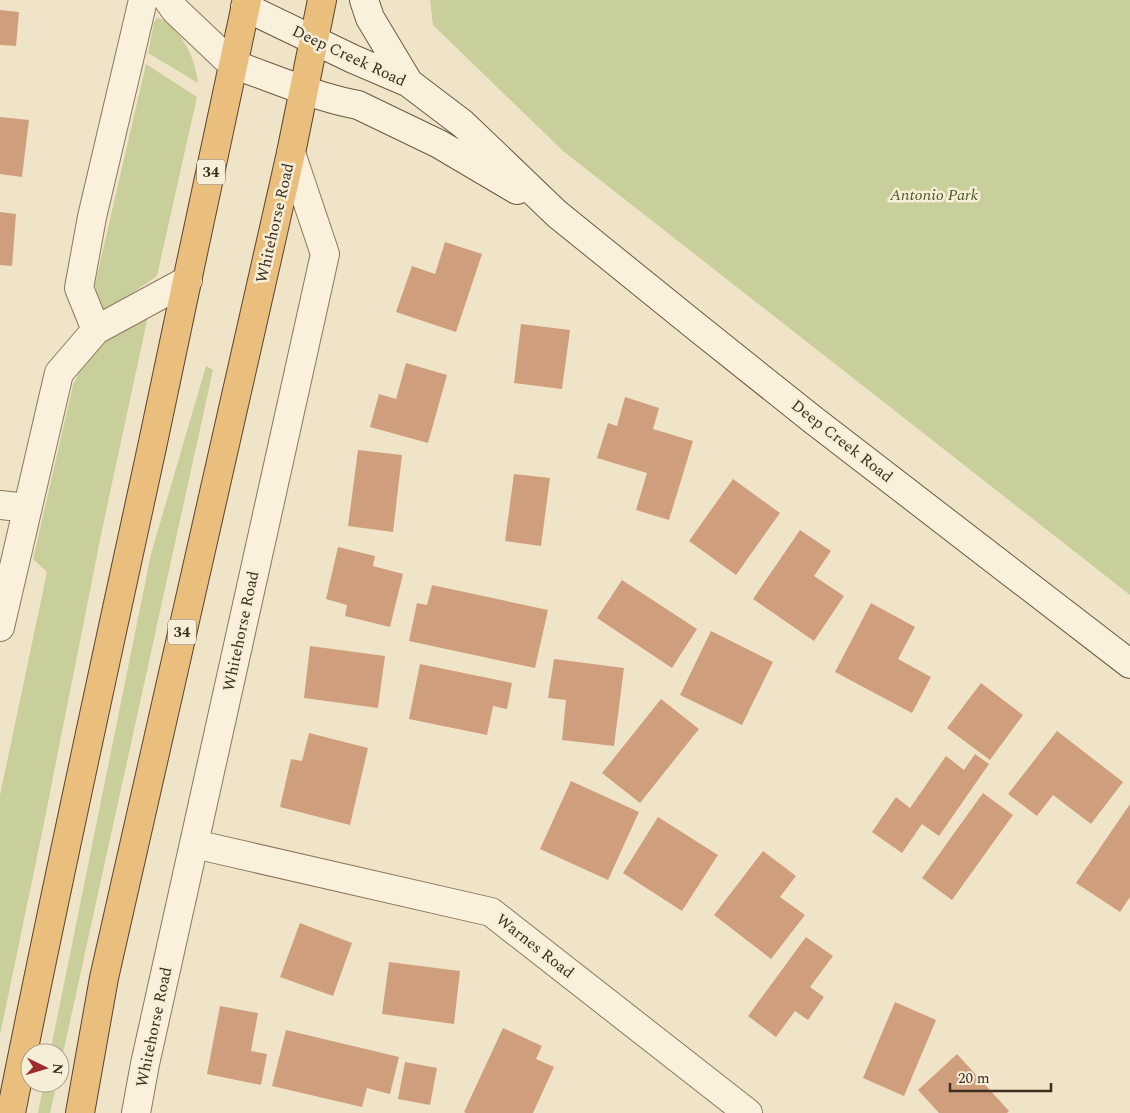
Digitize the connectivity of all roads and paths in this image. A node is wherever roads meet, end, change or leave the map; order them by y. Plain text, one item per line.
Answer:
1 (143, 0) edge
2 (168, 0) edge
3 (322, 0) edge
4 (364, 0) edge
5 (246, 4) edge
6 (314, 39) junction
7 (232, 64) junction
8 (409, 83) junction
9 (302, 88) junction
10 (290, 153) junction
11 (557, 214) junction
12 (188, 280) junction
13 (96, 330) junction
14 (0, 505) edge
15 (26, 508) junction
16 (0, 627) edge
17 (1130, 664) edge
18 (194, 844) junction
19 (11, 1113) edge
20 (80, 1113) edge
21 (136, 1113) edge
22 (748, 1113) edge

1 - 13 street
2 - 7 street
3 - 6 highway, Whitehorse Road / 34
4 - 8 street
5 - 6 street, Deep Creek Road
5 - 7 highway, 34
6 - 8 street, Deep Creek Road
6 - 9 highway, Whitehorse Road / 34
7 - 9 street, Deep Creek Road
7 - 12 highway, 34
8 - 11 street, Deep Creek Road
9 - 10 highway, Whitehorse Road / 34
9 - 11 street, Deep Creek Road
10 - 18 street, Whitehorse Road
10 - 20 highway, Whitehorse Road / 34
11 - 17 street, Deep Creek Road
12 - 13 street
12 - 19 highway, 34
13 - 15 street
14 - 15 street
15 - 16 street
18 - 21 street, Whitehorse Road
18 - 22 street, Warnes Road

